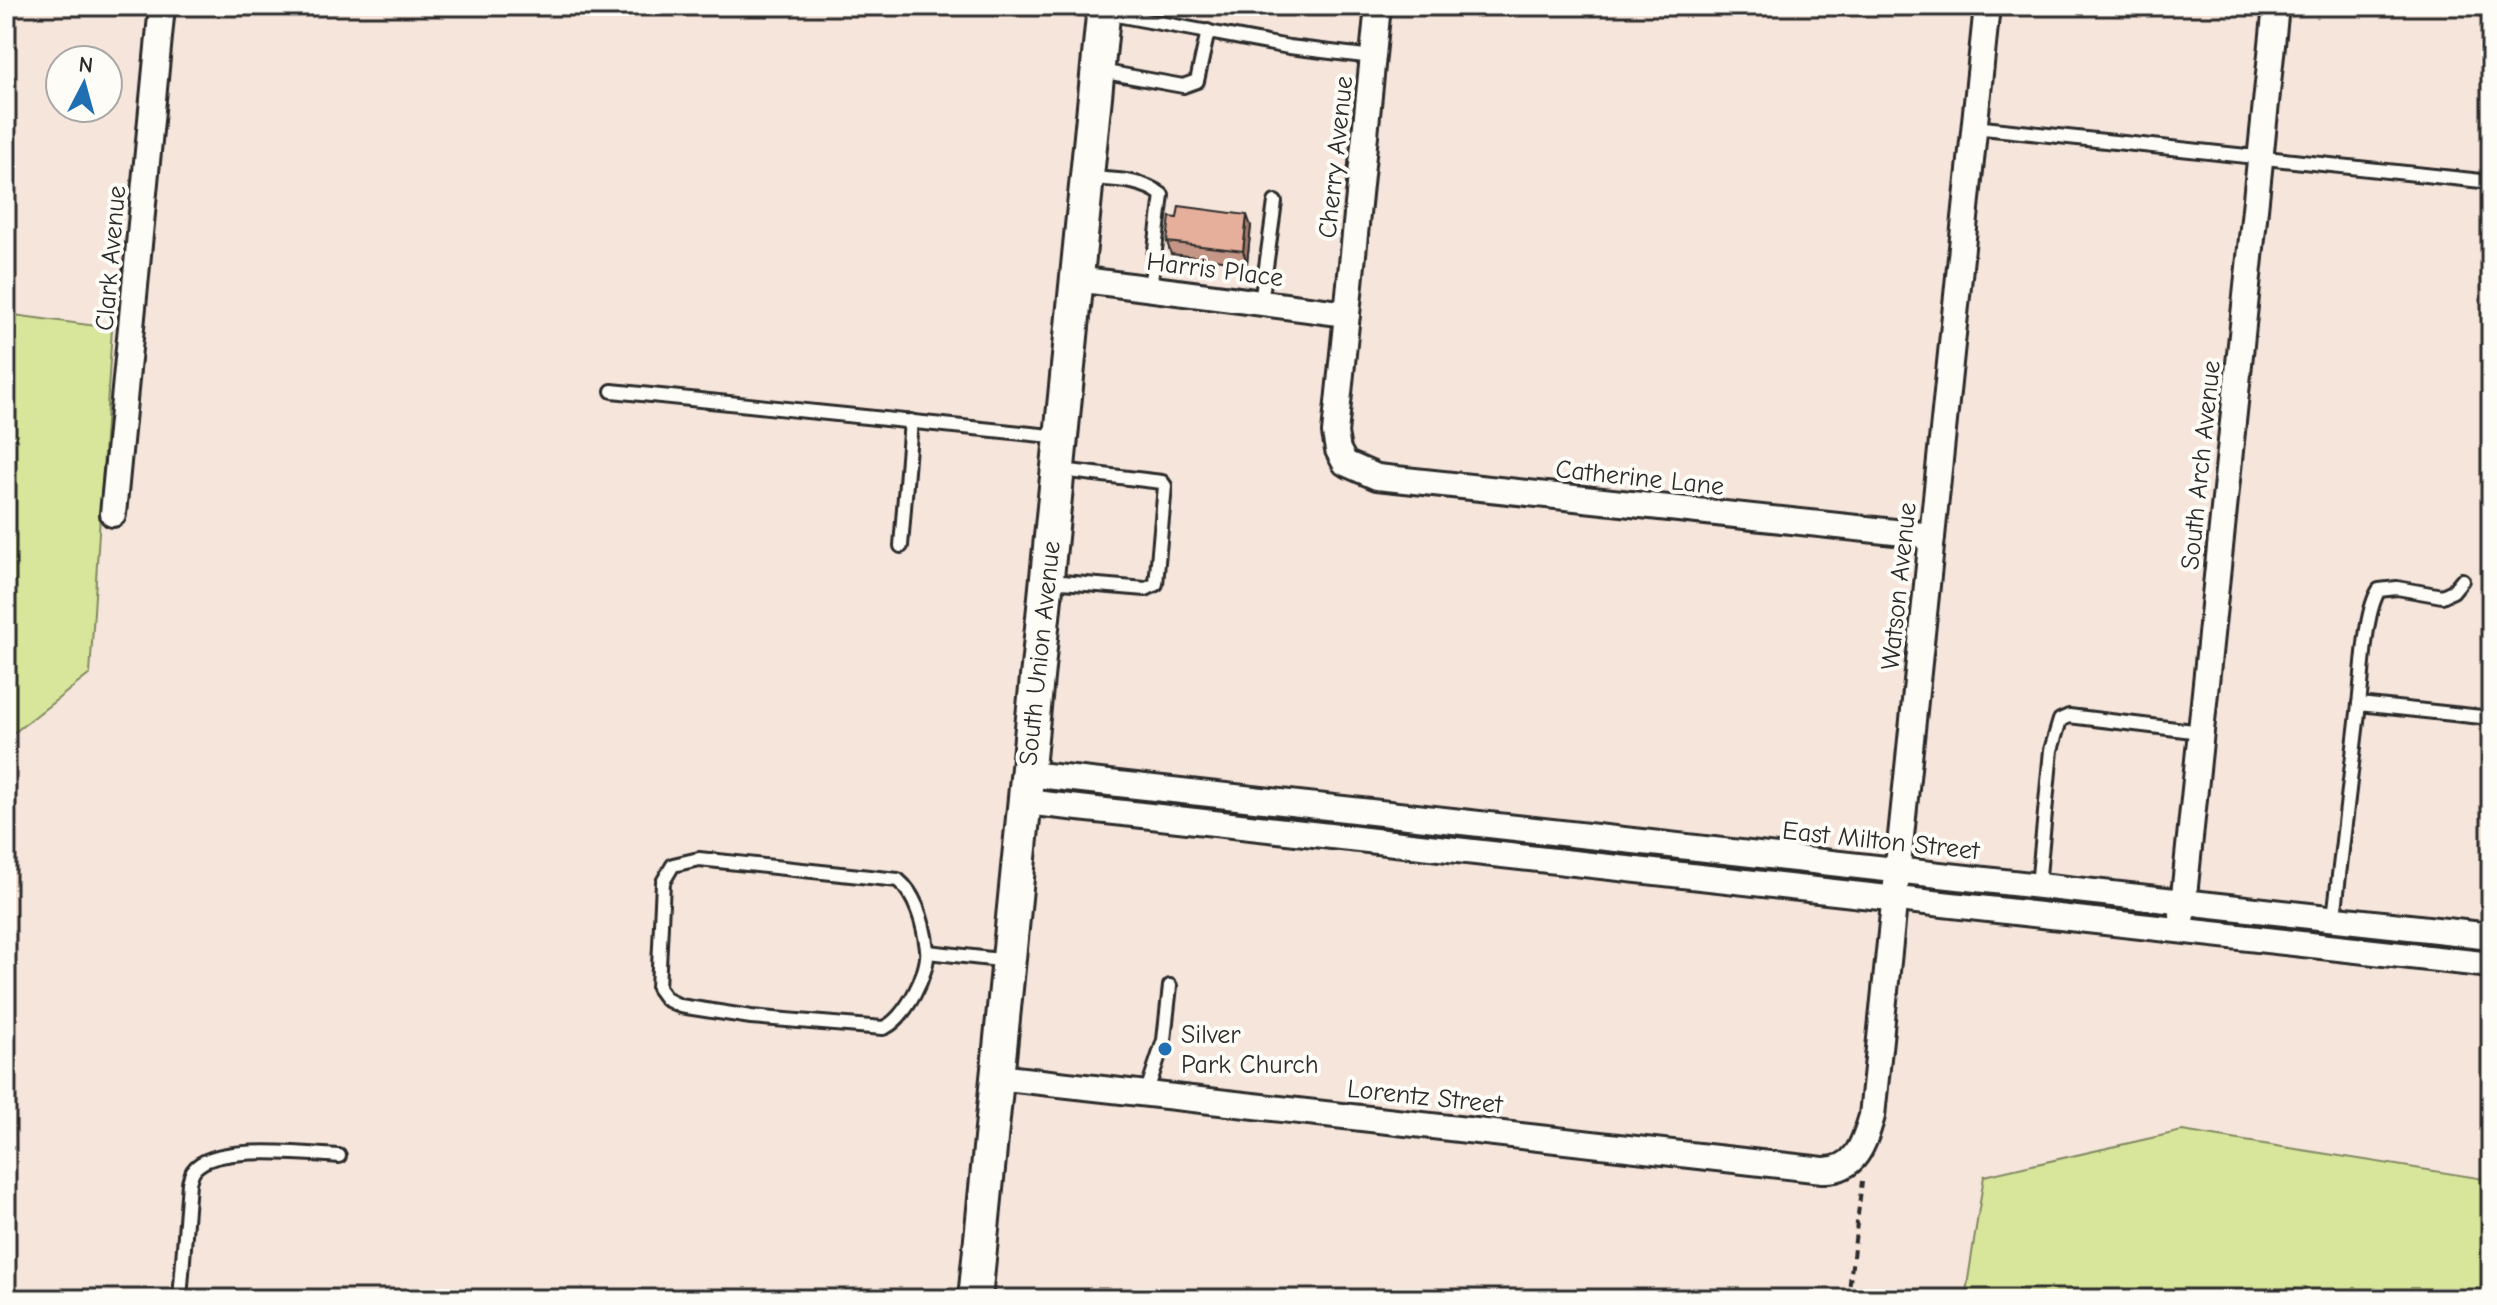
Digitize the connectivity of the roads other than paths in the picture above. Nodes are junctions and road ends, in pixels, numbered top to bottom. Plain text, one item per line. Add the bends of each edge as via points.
1 (162, 6) edge
2 (1378, 6) edge
3 (1987, 6) edge
4 (2276, 6) edge
5 (1103, 9) edge
6 (1208, 31) junction
7 (1373, 57) junction
8 (1097, 71) junction
9 (1974, 127) junction
10 (2261, 156) junction
11 (1086, 177) junction
12 (2491, 182) edge
13 (1275, 202) dead end
14 (1076, 279) junction
15 (1150, 289) junction
16 (1261, 303) junction
17 (1347, 314) junction
18 (612, 391) dead end
19 (911, 421) junction
20 (1061, 437) junction
21 (1345, 463) joint
22 (1057, 470) junction
23 (113, 514) dead end
24 (1932, 536) junction
25 (901, 546) dead end
26 (2462, 580) dead end
27 (1047, 581) junction
28 (2359, 704) junction
29 (2491, 718) edge
30 (2201, 732) junction
31 (1026, 788) junction
32 (1225, 796) junction
33 (1391, 814) junction
34 (1223, 824) junction
35 (1558, 833) junction
36 (1389, 842) junction
37 (1722, 851) junction
38 (1555, 861) junction
39 (1898, 870) junction
40 (1720, 879) junction
41 (2036, 885) junction
42 (1895, 898) junction
43 (2183, 901) junction
44 (2031, 913) junction
45 (2334, 918) junction
46 (2181, 930) junction
47 (2491, 936) edge
48 (2331, 947) junction
49 (928, 952) junction
50 (1009, 961) junction
51 (2491, 965) edge
52 (1170, 986) dead end
53 (997, 1077) junction
54 (1146, 1094) junction
55 (339, 1156) dead end
56 (1854, 1173) joint
57 (180, 1299) edge
58 (975, 1299) edge

1 - 23 street, Clark Avenue
2 - 7 street, Cherry Avenue
3 - 9 street, Watson Avenue
4 - 10 street, South Arch Avenue
5 - 6 lane
5 - 8 main road, South Union Avenue
6 - 7 lane
6 - 8 lane via 1197,81 1183,86
7 - 17 street, Cherry Avenue
8 - 11 main road, South Union Avenue
9 - 10 lane
9 - 24 street, Watson Avenue
10 - 12 lane
10 - 30 street, South Arch Avenue
11 - 14 main road, South Union Avenue
11 - 15 lane via 1133,182 1162,195
13 - 16 lane
14 - 15 street, Harris Place
14 - 20 main road, South Union Avenue
15 - 16 street, Harris Place
16 - 17 street, Harris Place
17 - 21 street, Cherry Avenue via 1335,433
18 - 19 lane
19 - 20 lane
19 - 25 lane
20 - 22 main road, South Union Avenue
21 - 24 street, Catherine Lane via 1377,477
22 - 27 main road, South Union Avenue
22 - 27 lane via 1165,486 1153,587
24 - 39 street, Watson Avenue
26 - 28 lane via 2442,596 2379,590 2369,619
27 - 31 main road, South Union Avenue
28 - 29 lane
28 - 45 lane
30 - 41 lane via 2069,716 2060,720 2051,750
30 - 43 street, South Arch Avenue
31 - 32 street, East Milton Street
31 - 34 street
31 - 50 main road, South Union Avenue
32 - 33 street, East Milton Street
32 - 34 street
33 - 35 street, East Milton Street
33 - 36 street
34 - 36 street
35 - 37 street, East Milton Street
35 - 38 street
36 - 38 street
37 - 39 street, East Milton Street
37 - 40 street
38 - 40 street
39 - 41 street, East Milton Street
39 - 42 street, Watson Avenue
40 - 42 street
41 - 43 street, East Milton Street
41 - 44 street
42 - 44 street
42 - 56 street, Watson Avenue via 1872,1116
43 - 45 street, East Milton Street
43 - 46 street, South Arch Avenue
44 - 46 street
45 - 47 street, East Milton Street
45 - 48 street
46 - 48 street
48 - 51 street
49 - 49 lane via 909,890 898,880 699,859 673,865 663,882 658,988 680,1006 883,1028 903,1014
49 - 50 lane
50 - 53 main road, South Union Avenue
52 - 54 lane via 1164,1040
53 - 54 street, Lorentz Street
53 - 58 main road, South Union Avenue
54 - 56 street, Lorentz Street
55 - 57 lane via 221,1156 193,1170

